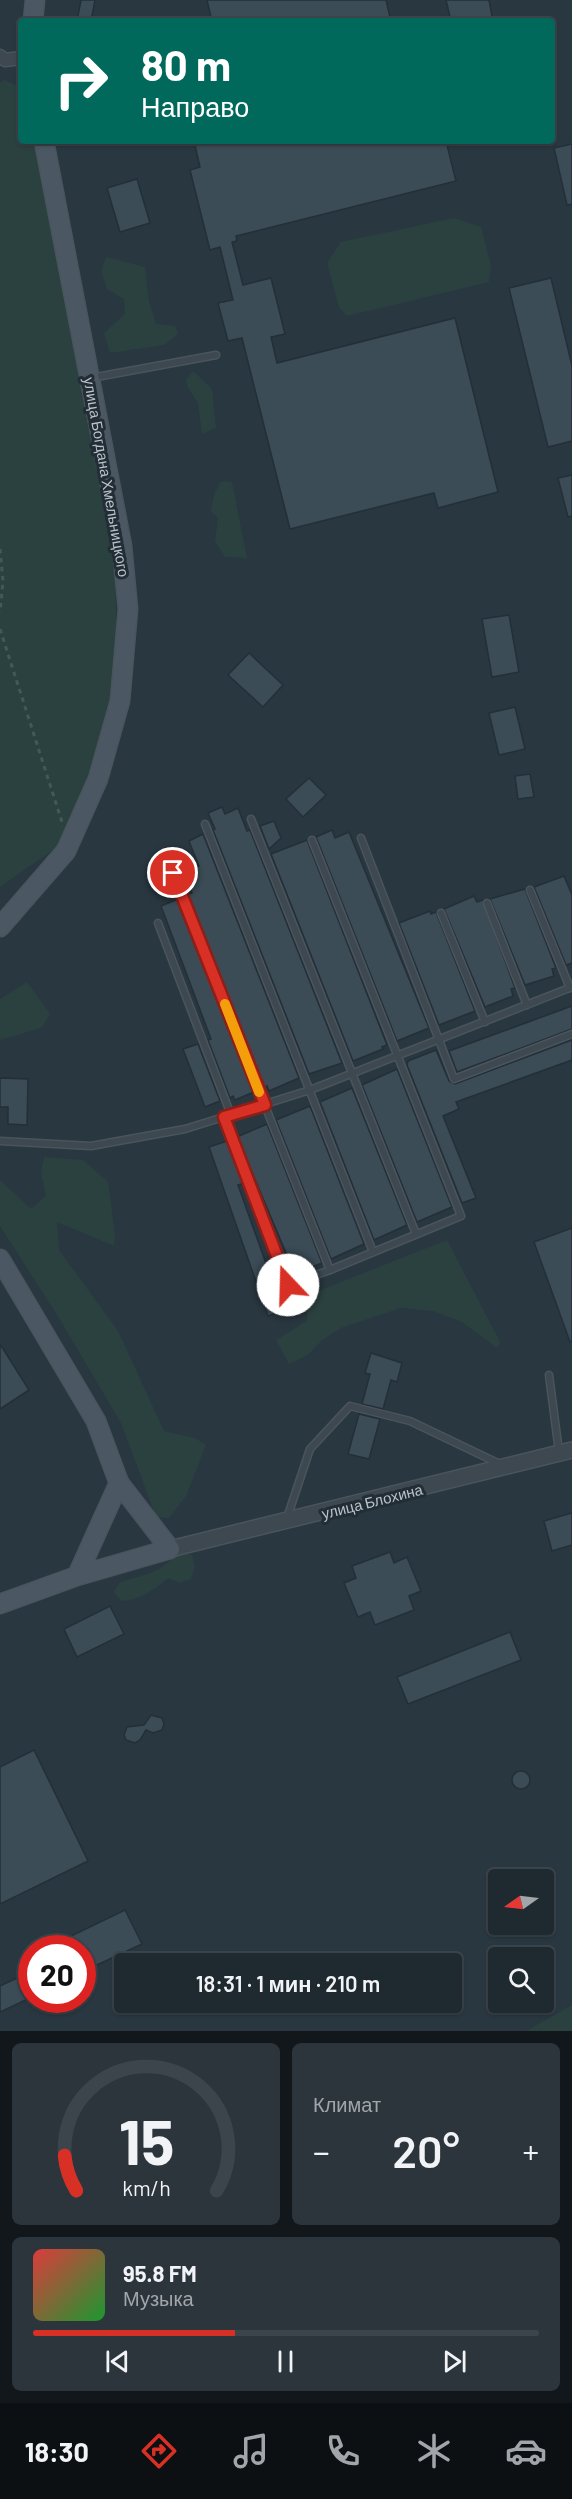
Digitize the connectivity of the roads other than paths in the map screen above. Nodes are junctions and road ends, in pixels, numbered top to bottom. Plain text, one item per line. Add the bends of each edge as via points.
1 (35, 0) edge
2 (33, 18) edge
3 (18, 58) edge
4 (2, 60) edge
5 (45, 144) edge
6 (216, 355) dead end
7 (90, 378) junction
8 (251, 819) dead end
9 (205, 824) dead end
10 (361, 838) dead end
11 (312, 840) dead end
12 (173, 873) dead end
13 (530, 890) dead end
14 (487, 903) dead end
15 (441, 913) dead end
16 (158, 923) dead end
17 (0, 927) edge
18 (571, 988) edge
19 (527, 1005) junction
20 (485, 1022) junction
21 (572, 1034) edge
22 (440, 1039) junction
23 (397, 1056) junction
24 (352, 1074) junction
25 (310, 1090) junction
26 (265, 1105) junction
27 (228, 1116) junction
28 (0, 1141) edge
29 (416, 1234) junction
30 (373, 1252) junction
31 (0, 1259) edge
32 (330, 1270) junction
33 (549, 1375) dead end
34 (566, 1452) edge
35 (508, 1468) junction
36 (118, 1483) junction
37 (285, 1522) junction
38 (170, 1549) junction
39 (77, 1576) junction
40 (0, 1604) edge

1 - 2 main road
3 - 4 street
5 - 7 main road, улица Богдана Хмельницкого
6 - 7 lane
7 - 17 main road, улица Богдана Хмельницкого via 122,546 127,598 120,701 98,778 66,851
8 - 24 lane
9 - 25 lane
10 - 22 lane
11 - 23 lane
12 - 26 lane
13 - 18 lane
14 - 19 lane
15 - 20 lane
16 - 27 lane
18 - 19 lane
19 - 20 lane
20 - 22 lane
21 - 22 lane via 454,1079
22 - 23 lane
23 - 24 lane
23 - 29 lane via 461,1216
24 - 25 lane
24 - 29 lane
25 - 26 lane
25 - 30 lane
26 - 27 lane
26 - 32 lane
27 - 28 lane via 185,1129 91,1146
27 - 32 lane via 288,1285
29 - 30 lane
30 - 32 lane
31 - 36 main road via 96,1421
33 - 34 lane
34 - 35 street, улица Блохина
35 - 37 street, улица Блохина
35 - 37 lane via 410,1421 350,1406 310,1449
36 - 38 main road
36 - 39 main road
37 - 38 street, улица Блохина
38 - 39 main road, улица Блохина
39 - 40 main road, улица Блохина

